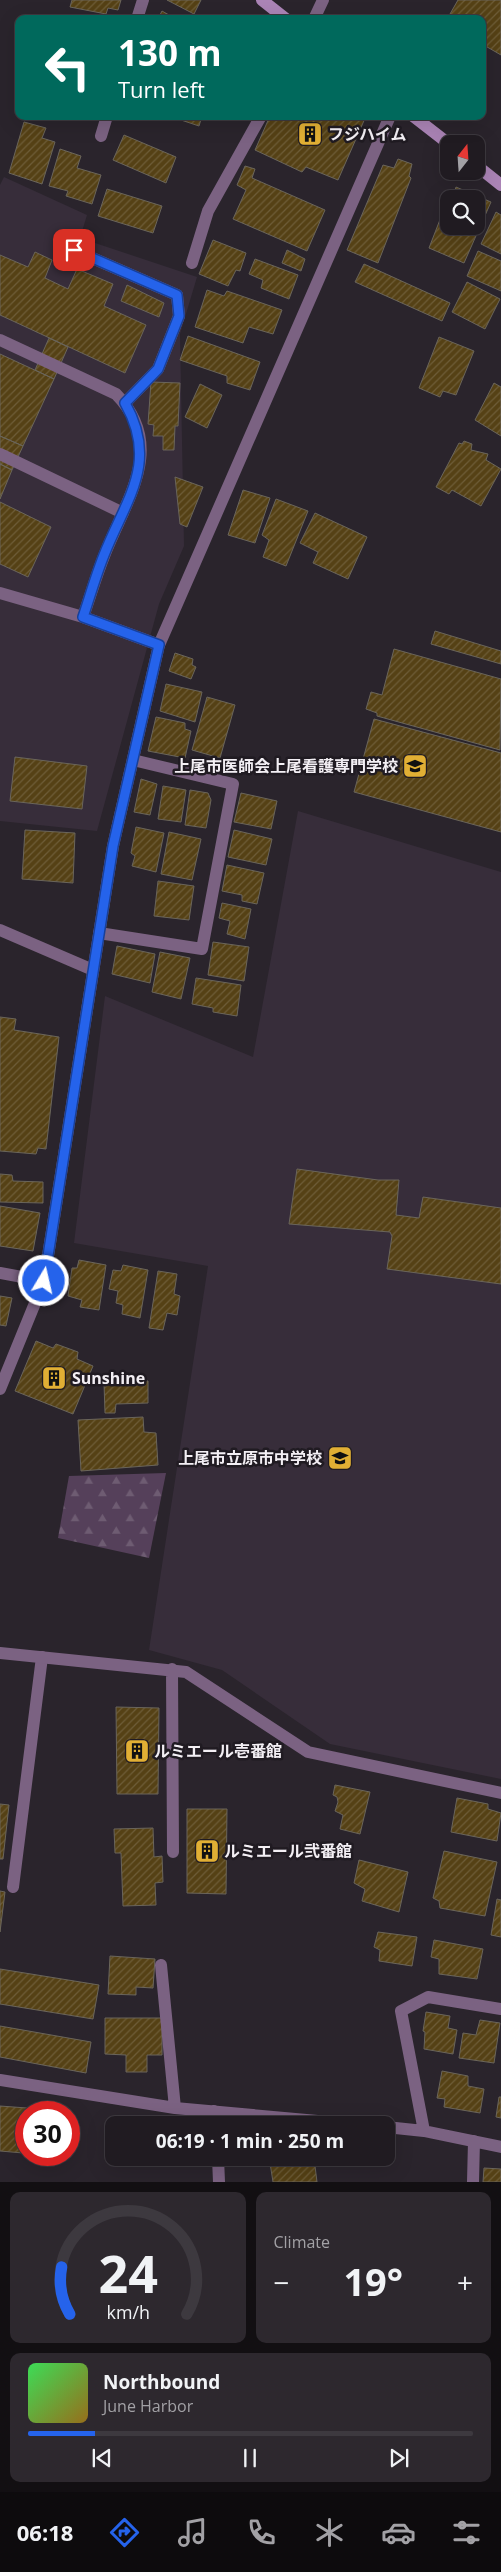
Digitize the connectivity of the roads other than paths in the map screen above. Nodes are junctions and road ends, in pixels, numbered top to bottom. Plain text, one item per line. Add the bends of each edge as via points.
1 (143, 0) edge
2 (262, 0) edge
3 (323, 0) edge
4 (138, 15) edge
5 (281, 15) edge
6 (316, 15) edge
7 (106, 120) edge
8 (259, 120) edge
9 (388, 120) edge
10 (418, 120) edge
11 (102, 136) dead end
12 (440, 137) edge
13 (485, 172) edge
14 (501, 185) edge
15 (74, 250) dead end
16 (192, 263) dead end
17 (0, 340) edge
18 (125, 403) junction
19 (0, 454) edge
20 (123, 513) junction
21 (0, 593) edge
22 (83, 617) junction
23 (159, 645) junction
24 (133, 760) junction
25 (0, 930) edge
26 (99, 933) junction
27 (93, 970) junction
28 (0, 1273) edge
29 (44, 1281) junction
30 (0, 1389) edge
31 (0, 1653) edge
32 (42, 1657) junction
33 (172, 1669) junction
34 (501, 1793) edge
35 (173, 1852) dead end
36 (13, 1887) dead end
37 (161, 1965) dead end
38 (501, 2009) edge
39 (0, 2080) edge
40 (175, 2108) junction
41 (214, 2111) junction
42 (214, 2116) edge
43 (267, 2116) edge
44 (395, 2128) edge
45 (424, 2131) junction
46 (474, 2141) junction
47 (501, 2147) edge
48 (218, 2166) edge
49 (219, 2182) edge
50 (473, 2182) edge

1 - 4 street
2 - 5 street
3 - 6 street
7 - 11 street
8 - 16 street via 208,211
9 - 23 street
10 - 12 street
13 - 14 street
15 - 18 street via 177,295 179,316 158,369
17 - 18 street via 116,394
18 - 20 street via 134,420 141,454 140,472
19 - 20 street
20 - 22 street via 104,555
21 - 22 street
22 - 23 street
23 - 24 street
24 - 26 street via 113,846
24 - 26 street via 233,784 202,949
25 - 27 street
26 - 27 street
27 - 29 street
28 - 29 street
29 - 30 street
31 - 32 street
32 - 33 street
32 - 36 street
33 - 34 street via 186,1672 308,1752
33 - 35 street
37 - 40 street
38 - 45 street via 428,1997 401,2011
39 - 40 street
40 - 41 street
41 - 42 street
41 - 43 street
44 - 45 street
45 - 46 street
46 - 47 street
46 - 50 street
48 - 49 street

